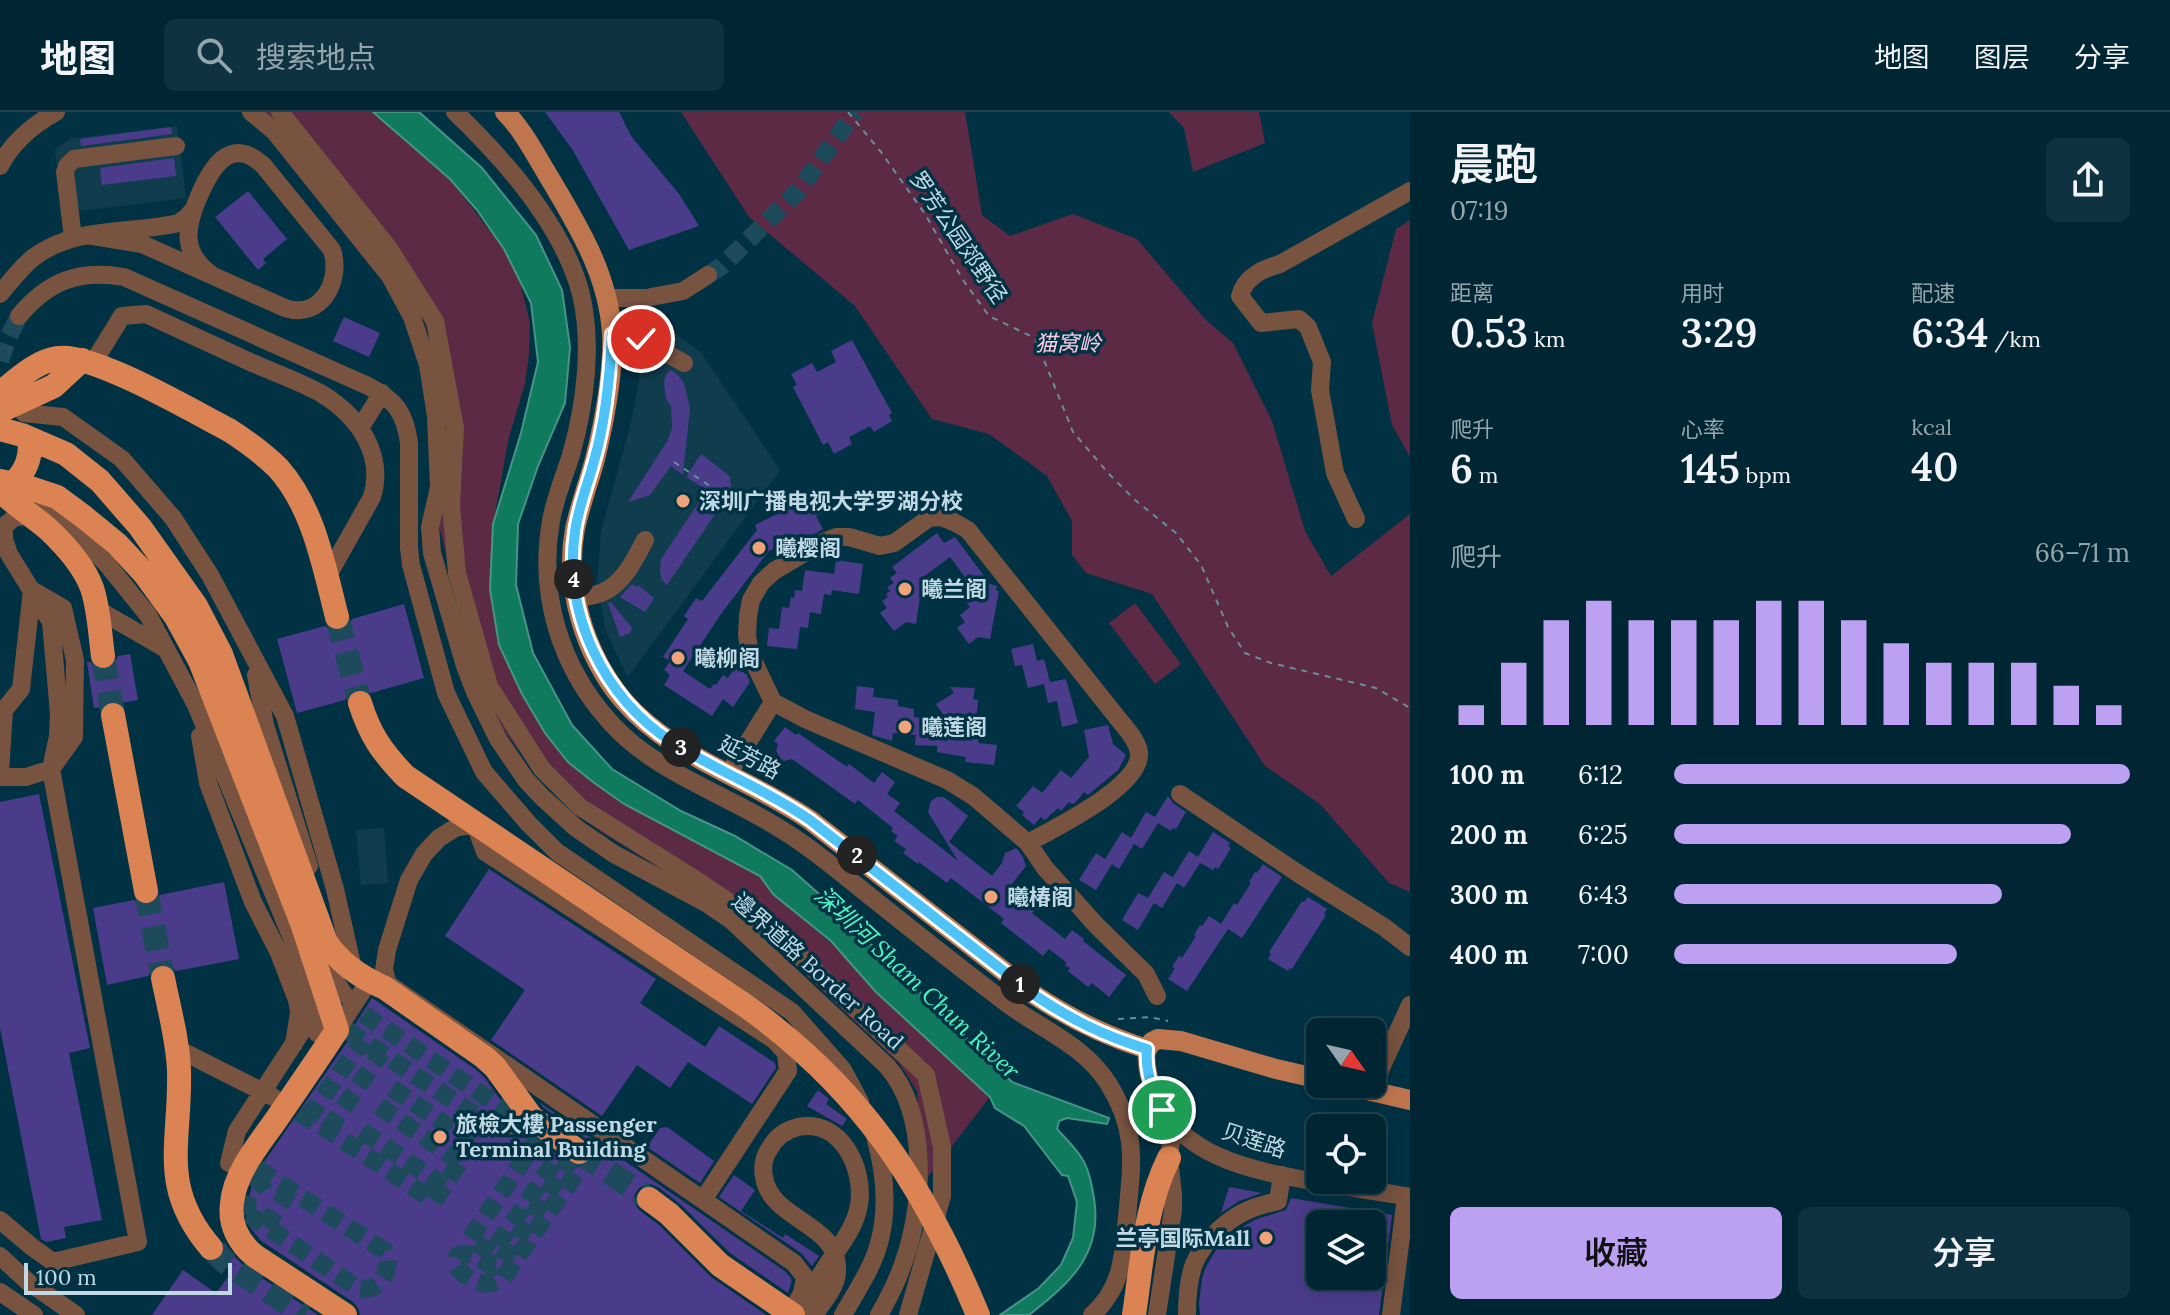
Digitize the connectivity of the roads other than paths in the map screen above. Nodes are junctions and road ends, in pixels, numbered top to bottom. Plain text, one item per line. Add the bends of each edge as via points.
1 (33, 112) edge
2 (56, 112) edge
3 (251, 112) edge
4 (280, 112) edge
5 (455, 112) edge
6 (505, 112) edge
7 (176, 146) dead end
8 (0, 147) edge
9 (0, 166) edge
10 (1410, 191) edge
11 (194, 209) junction
12 (80, 236) junction
13 (212, 275) junction
14 (708, 275) tunnel mouth
15 (0, 294) edge
16 (607, 298) junction
17 (19, 316) tunnel mouth
18 (612, 334) junction
19 (88, 362) junction
20 (684, 363) dead end
21 (382, 393) junction
22 (6, 411) edge
23 (360, 428) junction
24 (29, 439) junction
25 (9, 485) edge
26 (30, 515) junction
27 (1356, 519) dead end
28 (645, 540) dead end
29 (327, 577) junction
30 (32, 590) junction
31 (576, 599) junction
32 (95, 608) junction
33 (186, 612) junction
34 (337, 617) tunnel mouth
35 (166, 649) junction
36 (103, 656) tunnel mouth
37 (254, 656) junction
38 (773, 702) junction
39 (360, 703) tunnel mouth
40 (196, 705) junction
41 (113, 715) tunnel mouth
42 (51, 769) junction
43 (729, 773) junction
44 (0, 775) edge
45 (1180, 794) dead end
46 (475, 824) junction
47 (1028, 843) junction
48 (335, 889) junction
49 (146, 891) tunnel mouth
50 (253, 902) junction
51 (1410, 947) edge
52 (349, 950) junction
53 (279, 953) junction
54 (361, 977) junction
55 (163, 978) tunnel mouth
56 (1157, 996) dead end
57 (1410, 1005) edge
58 (330, 1010) junction
59 (294, 1044) junction
60 (176, 1048) junction
61 (1147, 1049) junction
62 (1386, 1057) edge
63 (1306, 1076) edge
64 (268, 1094) junction
65 (1386, 1095) edge
66 (1410, 1100) edge
67 (499, 1125) dead end
68 (1173, 1125) junction
69 (541, 1126) junction
70 (579, 1152) tunnel mouth
71 (1169, 1158) junction
72 (229, 1163) dead end
73 (1282, 1175) junction
74 (1408, 1197) edge
75 (649, 1199) tunnel mouth
76 (703, 1200) junction
77 (1278, 1201) junction
78 (1266, 1217) dead end
79 (0, 1220) edge
80 (211, 1248) tunnel mouth
81 (0, 1256) edge
82 (0, 1292) edge
83 (34, 1315) edge
84 (76, 1315) edge
85 (345, 1315) edge
86 (793, 1315) edge
87 (814, 1315) edge
88 (843, 1315) edge
89 (879, 1315) edge
90 (908, 1315) edge
91 (978, 1315) edge
92 (1092, 1315) edge
93 (1134, 1315) edge
94 (1157, 1315) edge
95 (1187, 1315) edge
96 (1391, 1315) edge

1 - 8 street
2 - 9 street via 15,144
3 - 89 street, 邊界道路 Border Road via 274,131 390,276 412,317 428,365 436,416 439,487 430,527 434,563 475,692 511,760 542,797 595,842 731,920 887,1066 903,1088 915,1124 917,1198 904,1263
4 - 90 street via 388,247 435,321 455,428 451,506 457,573 489,686 542,769 580,807 774,932 926,1075 942,1147 942,1196
5 - 92 street via 527,191 558,239 580,293 586,325 581,408 551,519 547,562 556,628 576,675 632,744 806,845 1007,1004 1074,1048 1106,1080 1131,1140 1132,1168 1120,1271 1114,1290
6 - 16 main road, 延芳路 via 585,238
7 - 12 street via 69,162 65,172
10 - 27 street via 1262,269 1240,296 1261,323 1299,319 1308,327 1322,362 1320,390 1335,473
11 - 12 street via 179,223
11 - 13 street via 190,245 198,263
11 - 13 street via 216,163 227,156 250,157 263,165 328,243 336,265 322,299 300,312
12 - 13 street via 142,244
12 - 15 street via 35,257
14 - 16 street via 683,291
16 - 18 main road, 延芳路
17 - 21 street via 40,294 66,280 94,274 124,277
18 - 20 street via 641,339
18 - 31 main road, 延芳路 via 600,432 575,531
19 - 22 highway
19 - 23 street via 122,316 146,314 322,395
19 - 29 highway via 229,430 262,453 290,484
21 - 23 street
21 - 88 street via 395,404 408,431 414,581 446,693 484,772 557,852 792,1012 843,1070 859,1099 882,1159 884,1219 871,1264
22 - 24 highway
22 - 37 street via 63,417 122,459 173,518
23 - 29 street via 371,450 376,482
24 - 25 highway via 29,461
24 - 33 highway via 66,454 100,481 140,527
25 - 26 highway via 11,502
25 - 33 highway via 57,497 117,544
25 - 35 street via 106,563 148,615
26 - 30 street via 4,526 4,539
26 - 32 highway via 73,557 92,588
28 - 31 street via 617,582 604,592
29 - 34 highway
30 - 42 street via 51,622 59,714
30 - 44 street via 21,689 4,710
31 - 43 main road, 延芳路 via 602,670 623,699 671,742
32 - 35 street
32 - 36 highway
33 - 54 highway via 221,654 326,942
33 - 58 highway
35 - 40 street
37 - 48 street via 285,716
37 - 58 street via 265,725 326,930
38 - 43 street
38 - 47 street via 947,780
38 - 47 street via 750,654 747,635 751,600 761,583 836,537 880,546 894,543 929,518 954,522 968,530 1120,721 1140,755 1126,782
39 - 46 highway via 378,745 405,776
40 - 50 street via 208,783
40 - 58 street via 305,970 313,1024
41 - 49 highway
42 - 44 street via 26,777
42 - 79 street via 138,1242 53,1262
43 - 61 main road, 延芳路 via 810,820 1066,1016
45 - 51 street
46 - 76 street via 485,852 774,1040 786,1053 788,1071
46 - 76 street via 439,838 409,880 387,950 388,984
46 - 91 highway via 777,1028 832,1077 903,1167 955,1259
47 - 56 street via 1096,925 1146,974
48 - 50 street via 327,926 298,940
48 - 52 street
50 - 53 street
52 - 54 street
52 - 58 street
53 - 58 street via 305,976
53 - 59 street via 297,1000
54 - 58 street
54 - 69 highway via 484,1057
55 - 60 highway
57 - 62 street
58 - 59 street
58 - 85 highway via 246,1165 233,1193 232,1213 249,1251
59 - 64 street
60 - 64 street
60 - 80 highway via 176,1179 195,1227
61 - 63 main road via 1158,1039 1181,1041
61 - 68 street, 贝莲路 via 1148,1076
64 - 72 street via 238,1138
65 - 66 main road
67 - 69 street
68 - 71 street
68 - 73 street, 贝莲路 via 1210,1153
69 - 70 highway
71 - 93 highway via 1149,1215
71 - 94 street via 1173,1210
73 - 74 street, 贝莲路
73 - 77 street
74 - 96 street
75 - 86 highway via 720,1265
76 - 86 street via 794,1263 805,1277
77 - 78 street
77 - 95 street via 1252,1208 1208,1242 1194,1264
81 - 84 street
82 - 83 street
86 - 87 street via 825,1268 855,1221 860,1192 844,1144 832,1133 802,1126 775,1140 764,1162 764,1179 770,1194 826,1239 836,1258 833,1286

